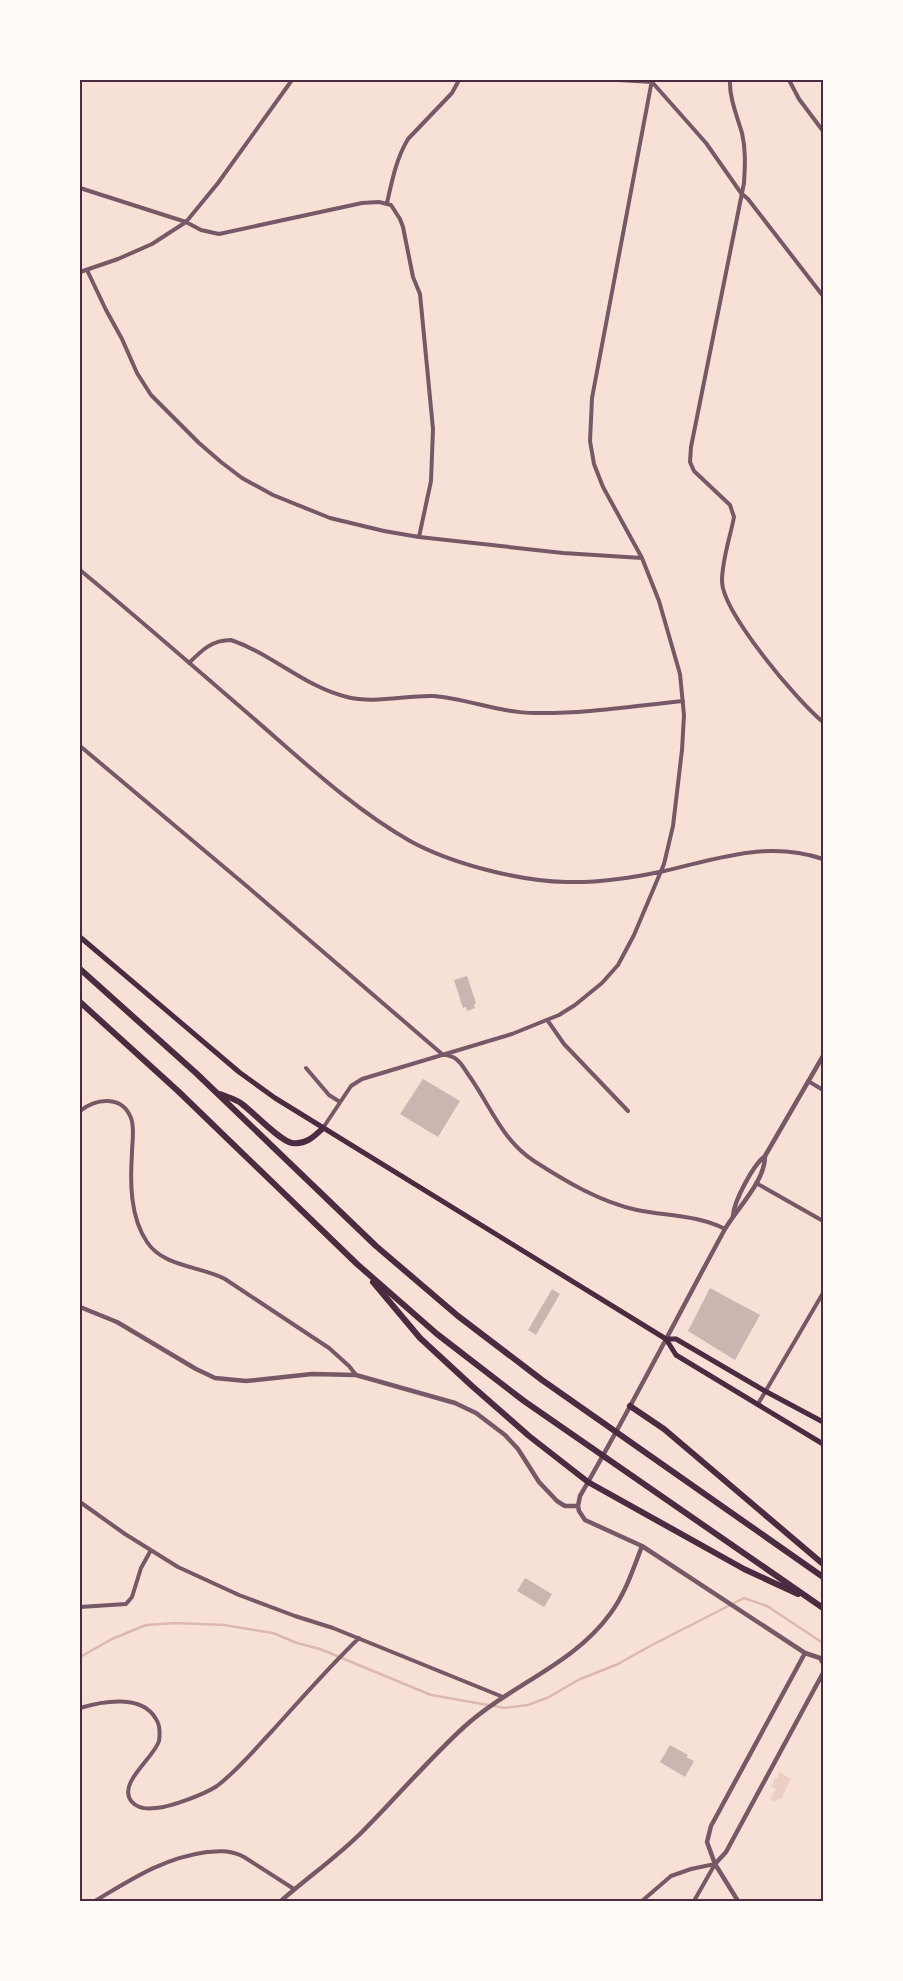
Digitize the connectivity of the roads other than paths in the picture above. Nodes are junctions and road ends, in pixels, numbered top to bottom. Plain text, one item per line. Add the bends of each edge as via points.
1 (292, 80) edge
2 (459, 80) edge
3 (618, 80) edge
4 (730, 80) edge
5 (789, 80) edge
6 (652, 81) edge
7 (823, 131) edge
8 (80, 188) edge
9 (741, 193) junction
10 (387, 204) junction
11 (186, 222) junction
12 (87, 270) junction
13 (80, 272) edge
14 (823, 296) edge
15 (419, 537) junction
16 (642, 558) junction
17 (80, 570) edge
18 (189, 663) junction
19 (683, 701) junction
20 (823, 722) edge
21 (80, 746) edge
22 (823, 859) edge
23 (661, 872) junction
24 (80, 937) edge
25 (80, 969) edge
26 (80, 1002) edge
27 (548, 1021) junction
28 (442, 1054) junction
29 (823, 1056) edge
30 (306, 1068) dead end
31 (808, 1081) junction
32 (823, 1090) edge
33 (215, 1091) junction
34 (340, 1102) junction
35 (80, 1111) edge
36 (628, 1111) dead end
37 (323, 1128) junction
38 (765, 1156) junction
39 (756, 1183) junction
40 (733, 1216) junction
41 (823, 1221) edge
42 (725, 1229) junction
43 (357, 1264) junction
44 (823, 1293) edge
45 (80, 1307) edge
46 (666, 1339) junction
47 (356, 1375) junction
48 (765, 1391) junction
49 (758, 1404) junction
50 (630, 1406) junction
51 (823, 1422) edge
52 (823, 1444) edge
53 (588, 1482) junction
54 (80, 1502) edge
55 (578, 1506) junction
56 (642, 1546) junction
57 (151, 1550) junction
58 (823, 1564) edge
59 (823, 1577) edge
60 (814, 1602) junction
61 (80, 1607) edge
62 (823, 1608) edge
63 (359, 1638) junction
64 (805, 1653) junction
65 (823, 1663) edge
66 (823, 1673) edge
67 (503, 1697) junction
68 (80, 1708) edge
69 (716, 1864) junction
70 (294, 1889) junction
71 (95, 1901) edge
72 (281, 1901) edge
73 (642, 1901) edge
74 (694, 1901) edge
75 (738, 1901) edge

1 - 11 street
2 - 10 street via 452,93 408,139 398,161
3 - 6 street
4 - 9 street via 745,152
5 - 7 street
6 - 9 street via 706,143
6 - 16 street via 592,398 590,441 599,478
8 - 11 street
9 - 14 street
9 - 20 street via 690,462 694,471 730,505 733,512 722,582 728,604 755,645
10 - 11 street via 362,203 219,234 200,230
10 - 15 street via 400,219 409,249 413,277 420,294 428,367 433,429 431,481
11 - 12 street via 152,244
12 - 13 street
12 - 15 street via 136,373 151,395 221,462 242,478 300,507 330,518
15 - 16 street
16 - 19 street via 670,637
17 - 18 street
18 - 19 street via 212,644 231,640 322,688 360,699 442,697 534,713 587,712
18 - 23 street via 338,792 412,842 500,873 564,882 597,882
19 - 23 street via 678,788 673,826
21 - 28 street
22 - 23 street via 795,852 754,851
23 - 27 street via 618,964 585,998
24 - 37 main road via 239,1072
25 - 33 highway
26 - 43 highway via 178,1091
27 - 28 street
27 - 36 street via 564,1044
28 - 34 street via 362,1079 351,1086
28 - 42 street via 456,1058 504,1132 533,1160 620,1206 709,1221
29 - 31 street
30 - 34 street via 329,1095
31 - 32 street
31 - 38 street
33 - 37 highway via 240,1102 287,1142 305,1142
33 - 59 highway via 416,1282 502,1352
34 - 37 street
35 - 47 street via 96,1101 110,1101 123,1107 132,1120 134,1202 144,1237 153,1250 166,1259 225,1279 329,1348
37 - 46 main road
38 - 39 street
38 - 40 street via 747,1182
39 - 40 street
39 - 41 street
40 - 42 street
42 - 46 street
43 - 53 highway via 426,1343 507,1417
43 - 60 highway via 481,1368
44 - 48 street
45 - 47 street via 118,1322 215,1378 246,1381 312,1374
46 - 48 main road via 676,1340
46 - 49 main road via 676,1355
46 - 50 street
47 - 55 street via 444,1399 476,1413 518,1449 539,1482 557,1501 565,1506
48 - 49 street
48 - 51 main road
49 - 52 main road
50 - 53 street
50 - 58 highway via 664,1429
53 - 55 street
53 - 60 highway via 744,1569
54 - 57 street
55 - 56 street via 585,1520
56 - 64 street
56 - 67 street via 625,1589 602,1626 567,1657
57 - 61 street via 140,1568 132,1597 126,1604
57 - 63 street via 178,1567 238,1595
60 - 62 highway
63 - 67 street
63 - 68 street via 239,1767 209,1791 157,1808 134,1805 127,1791 158,1743 160,1735 154,1714 139,1703 118,1702
64 - 65 street via 820,1658
64 - 69 street via 711,1826 707,1842
66 - 69 street via 726,1852
67 - 70 street via 464,1727 362,1833
69 - 73 street via 671,1876
69 - 74 street
69 - 75 street
70 - 71 street via 244,1857 220,1851 190,1854 167,1861
70 - 72 street

